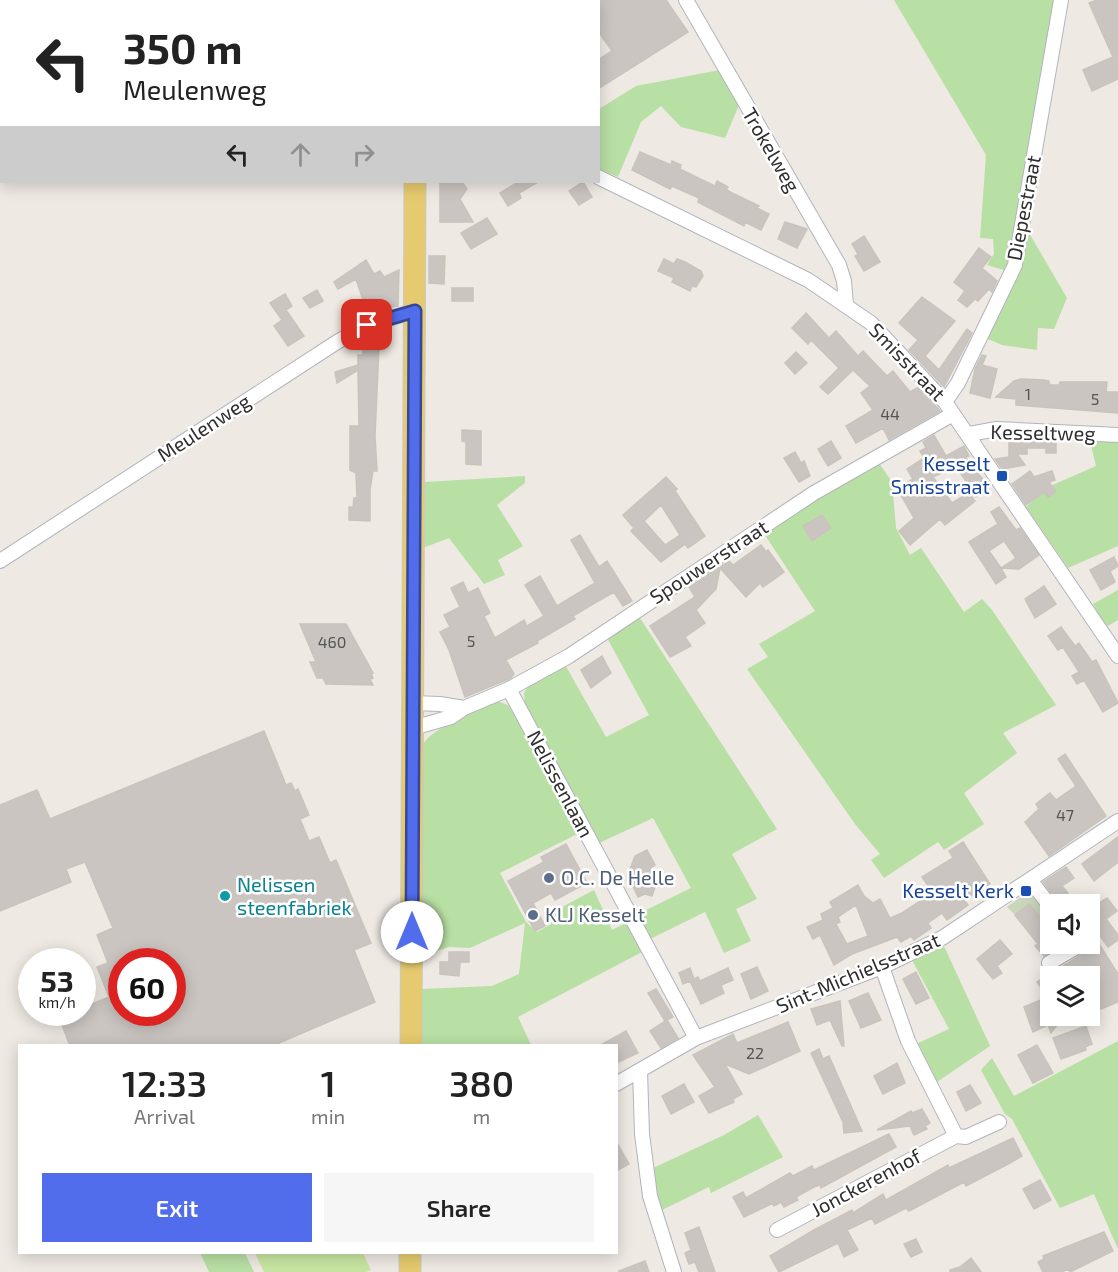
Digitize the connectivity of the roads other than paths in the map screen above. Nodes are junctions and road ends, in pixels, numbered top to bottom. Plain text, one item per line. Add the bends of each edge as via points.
1 (686, 0) edge
2 (1061, 0) edge
3 (600, 178) edge
4 (415, 183) edge
5 (846, 304) junction
6 (415, 311) junction
7 (949, 408) junction
8 (969, 434) junction
9 (1118, 435) edge
10 (0, 561) edge
11 (1118, 656) edge
12 (509, 689) junction
13 (413, 703) junction
14 (464, 708) junction
15 (413, 728) junction
16 (1118, 821) edge
17 (1031, 881) junction
18 (1041, 894) edge
19 (1064, 954) edge
20 (1049, 963) dead end
21 (882, 967) junction
22 (696, 1038) junction
23 (411, 1044) edge
24 (640, 1071) junction
25 (618, 1083) edge
26 (999, 1122) dead end
27 (956, 1136) junction
28 (777, 1230) dead end
29 (410, 1254) edge
30 (410, 1272) edge
31 (674, 1272) edge

1 - 5 street, Trokelweg via 839,265
2 - 7 street, Diepestraat via 1015,265
3 - 5 street, Smisstraat via 808,280
4 - 6 main road
5 - 7 street, Smisstraat via 898,350
6 - 10 street, Meulenweg via 367,325 337,342
6 - 13 main road
7 - 8 street, Smisstraat
7 - 12 street, Spouwerstraat via 814,492 569,656
8 - 9 street, Kesseltweg via 997,429
8 - 11 street, Smisstraat
12 - 14 street, Spouwerstraat
12 - 22 street, Nelissenlaan
13 - 14 street
13 - 15 main road
14 - 15 street, Spouwerstraat via 451,717
15 - 23 main road
16 - 17 street, Sint-Michielsstraat
17 - 18 street
17 - 21 street, Sint-Michielsstraat via 942,938
19 - 20 street
21 - 22 street, Sint-Michielsstraat
21 - 27 street via 908,1041
22 - 24 street, Sint-Michielsstraat
24 - 25 street, Sint-Michielsstraat
24 - 31 street via 642,1134 650,1196
26 - 27 street, Jonckerenhof via 966,1137
27 - 28 street, Jonckerenhof
29 - 30 main road

